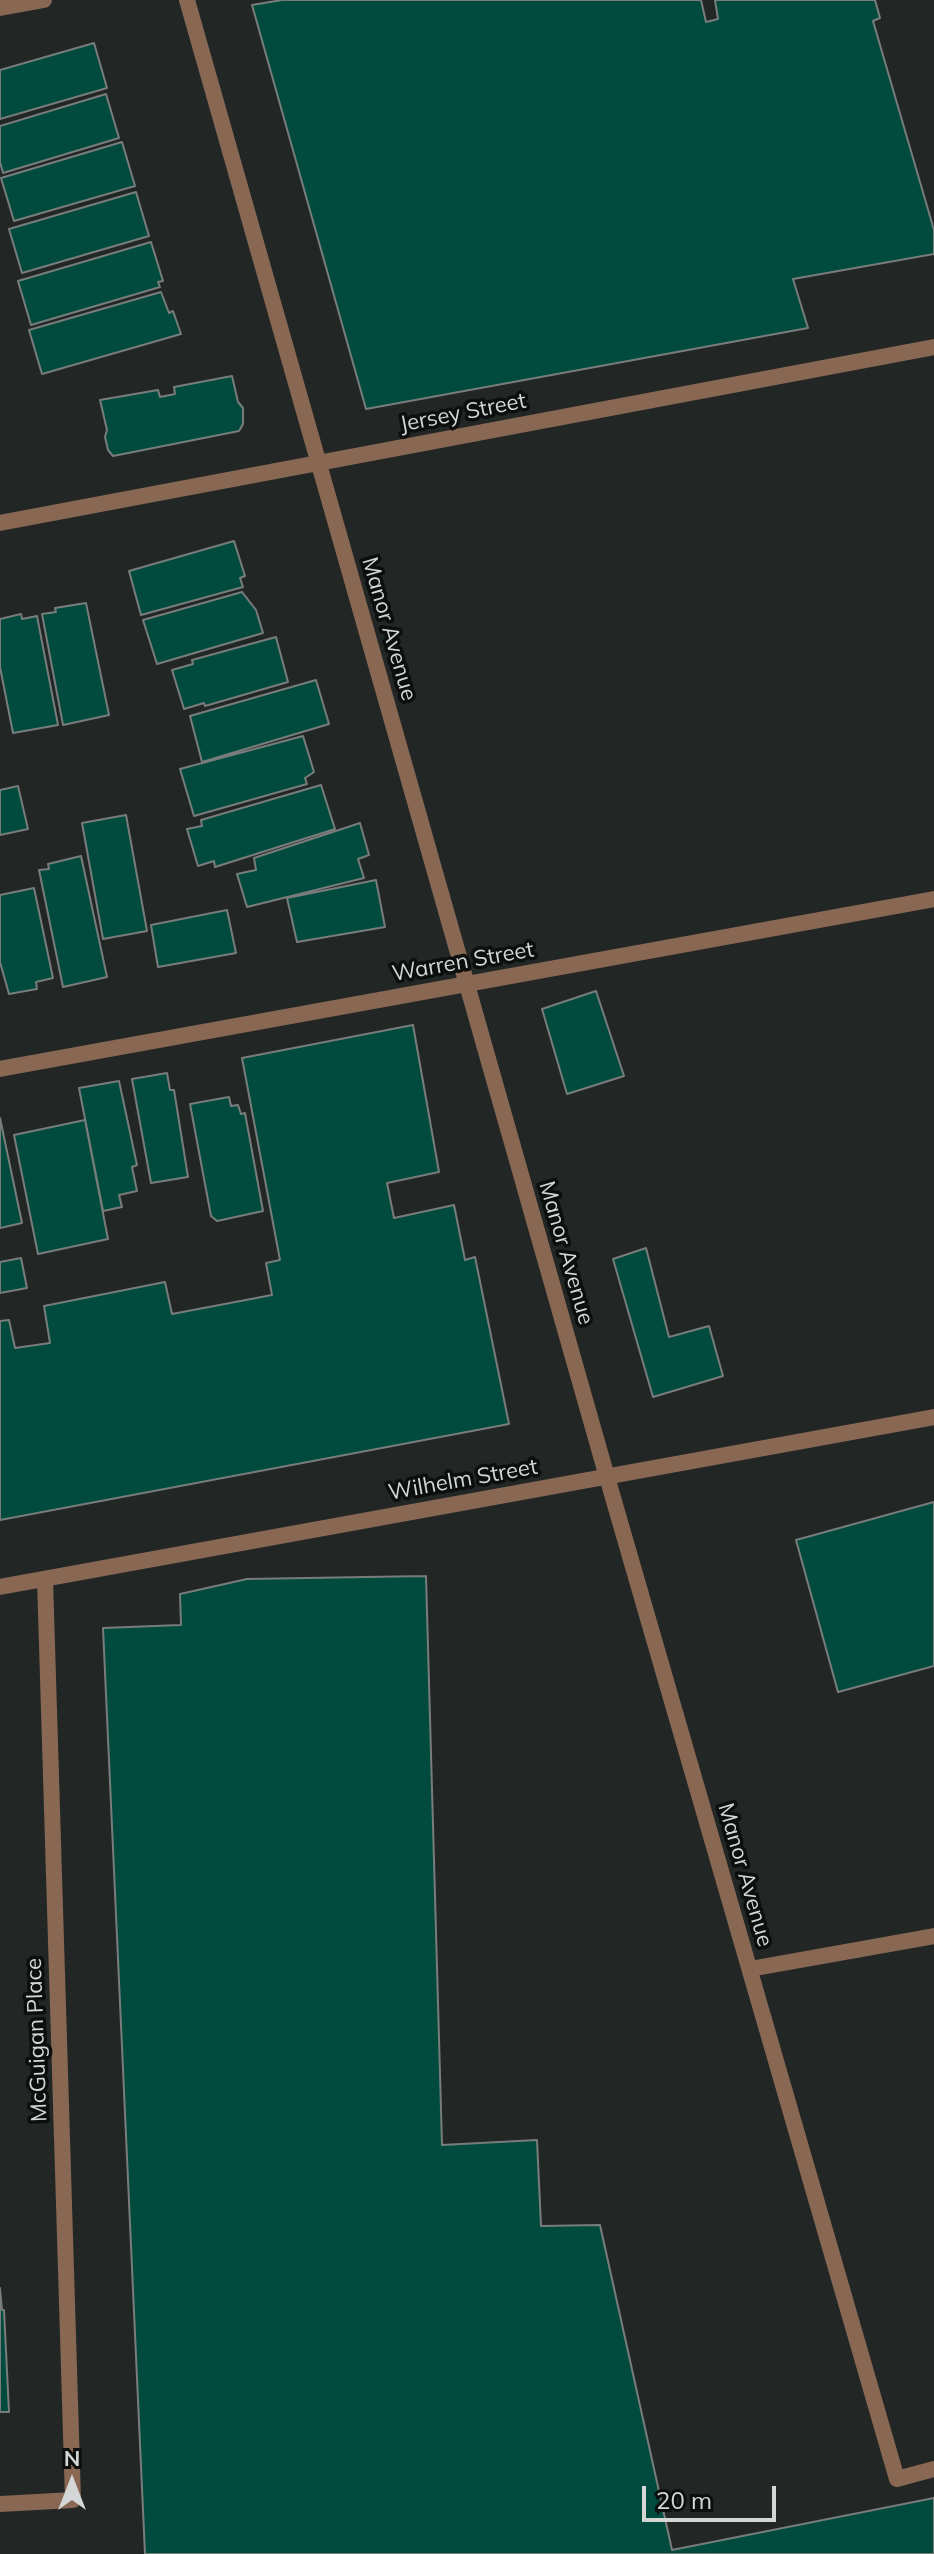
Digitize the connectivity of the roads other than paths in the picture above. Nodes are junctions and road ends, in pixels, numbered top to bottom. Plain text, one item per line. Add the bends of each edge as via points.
1 (44, 0) edge
2 (187, 0) edge
3 (0, 8) edge
4 (934, 347) edge
5 (320, 462) junction
6 (0, 523) edge
7 (934, 899) edge
8 (466, 984) junction
9 (0, 1069) edge
10 (934, 1417) edge
11 (607, 1477) junction
12 (45, 1579) junction
13 (0, 1587) edge
14 (934, 1936) edge
15 (750, 1969) junction
16 (934, 2469) edge
17 (0, 2504) edge

1 - 3 street
2 - 5 street, Manor Avenue
4 - 5 street, Jersey Street
5 - 6 street, Jersey Street
5 - 8 street, Manor Avenue
7 - 8 street, Warren Street
8 - 9 street, Warren Street
8 - 11 street, Manor Avenue
10 - 11 street, Wilhelm Street
11 - 12 street, Wilhelm Street
11 - 15 street, Manor Avenue
12 - 13 street, Wilhelm Street
12 - 17 street, McGuigan Place via 73,2500
14 - 15 street
15 - 16 street, Manor Avenue via 897,2479

